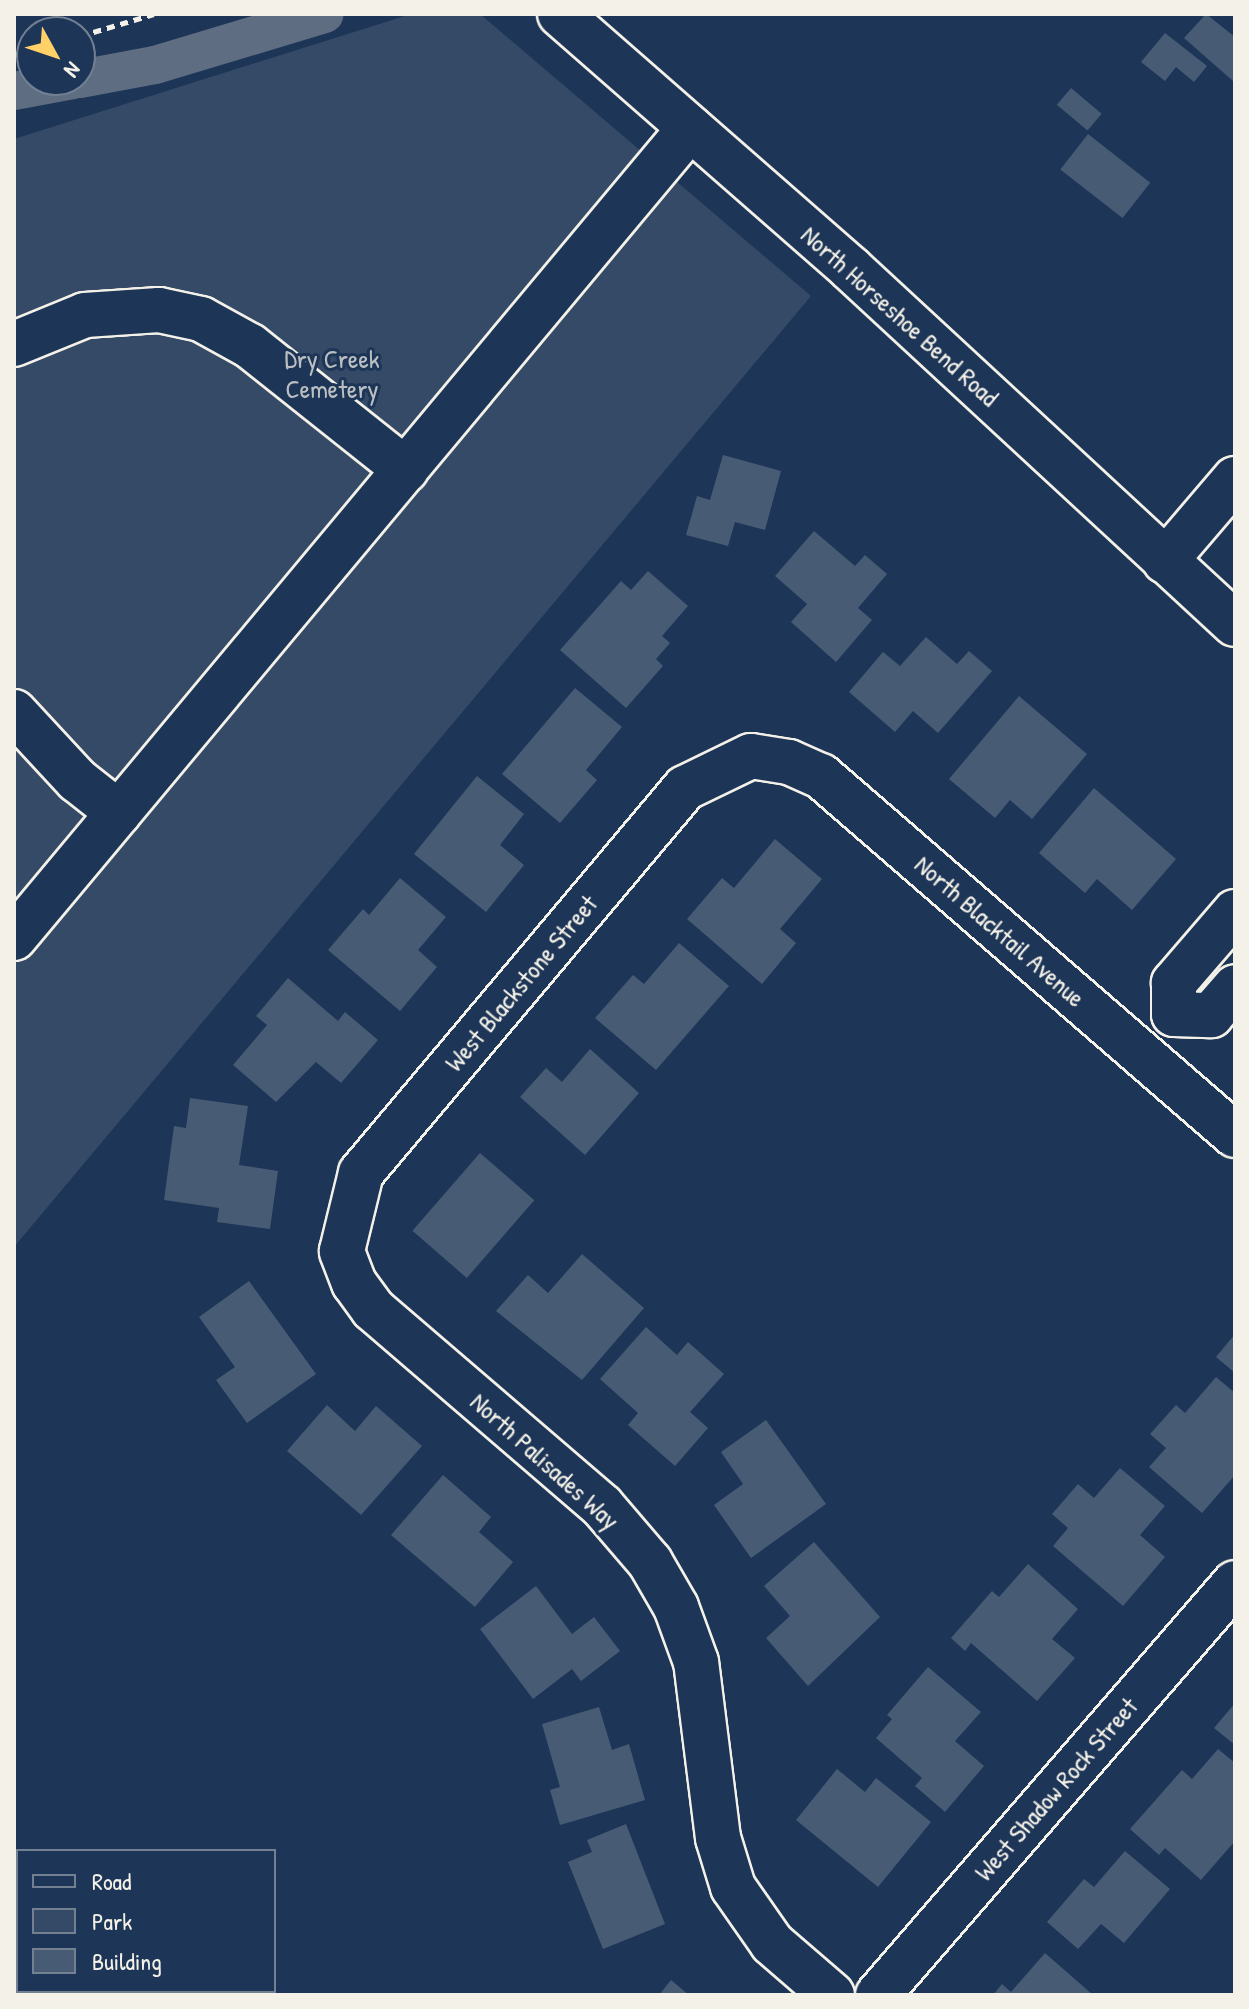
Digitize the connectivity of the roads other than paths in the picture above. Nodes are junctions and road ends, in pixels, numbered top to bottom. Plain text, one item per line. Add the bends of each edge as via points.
1 (560, 14) edge
2 (690, 128) junction
3 (14, 344) edge
4 (406, 470) junction
5 (1235, 479) edge
6 (1165, 561) junction
7 (1235, 624) edge
8 (14, 712) edge
9 (751, 756) joint
10 (119, 813) junction
11 (1235, 912) edge
12 (14, 938) edge
13 (1235, 987) edge
14 (1174, 1014) junction
15 (1140, 1052) junction
16 (1235, 1135) edge
17 (342, 1251) joint
18 (1235, 1583) edge
19 (832, 1995) edge
20 (878, 1995) edge

1 - 2 street, North Horseshoe Bend Road
2 - 4 street
2 - 6 street, North Horseshoe Bend Road via 850,268
3 - 4 street via 85,315 159,310 201,319 250,346
4 - 10 street
5 - 6 street
6 - 7 street, North Horseshoe Bend Road
8 - 10 street via 77,780
9 - 15 street, North Blacktail Avenue via 789,762 821,776
9 - 17 street, West Blackstone Street via 685,788 361,1173
10 - 12 street
11 - 14 street via 1174,983
13 - 14 street via 1211,1015
14 - 15 street
15 - 16 street, North Blacktail Avenue
17 - 19 street, North Palisades Way via 354,1283 373,1309 602,1506 650,1562 676,1607 696,1662 718,1838 733,1887 772,1943
18 - 20 street, West Shadow Rock Street

